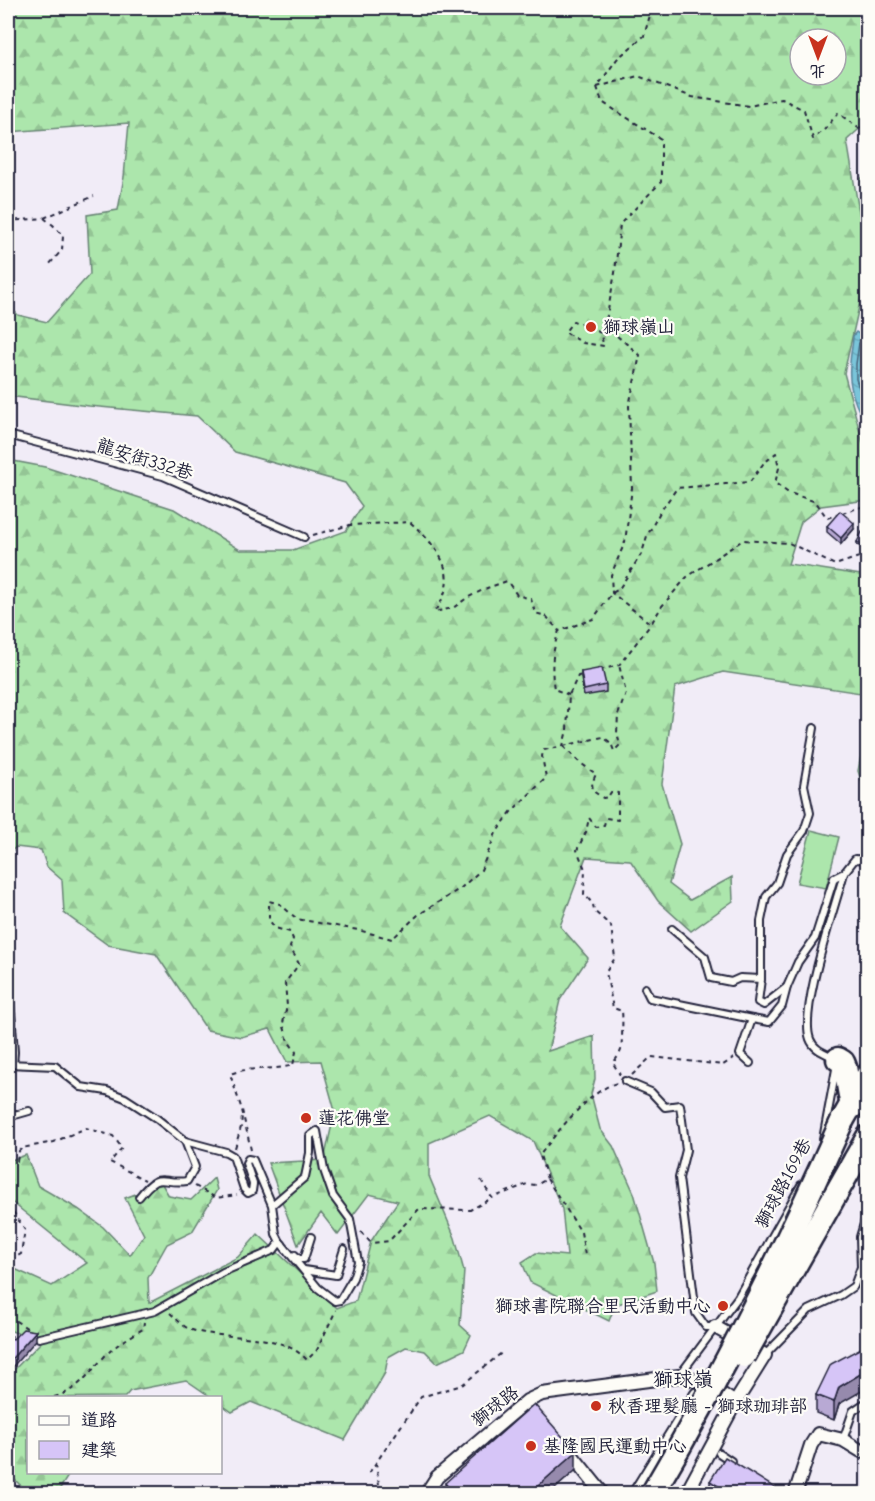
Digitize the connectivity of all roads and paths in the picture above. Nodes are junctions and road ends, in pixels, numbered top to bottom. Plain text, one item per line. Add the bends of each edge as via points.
1 (652, 8) edge
2 (597, 87) junction
3 (867, 135) edge
4 (94, 196) dead end
5 (44, 218) junction
6 (8, 221) edge
7 (48, 266) dead end
8 (605, 326) junction
9 (600, 333) junction
10 (8, 435) edge
11 (867, 505) edge
12 (304, 537) joint
13 (867, 554) edge
14 (612, 593) junction
15 (651, 624) junction
16 (559, 631) junction
17 (619, 665) junction
18 (598, 670) edge
19 (588, 673) edge
20 (569, 695) junction
21 (814, 728) dead end
22 (563, 746) junction
23 (867, 860) edge
24 (844, 873) junction
25 (672, 929) dead end
26 (8, 971) edge
27 (761, 979) junction
28 (787, 987) junction
29 (645, 988) dead end
30 (752, 1019) junction
31 (740, 1054) junction
32 (838, 1059) junction
33 (750, 1063) dead end
34 (10, 1064) edge
35 (626, 1081) junction
36 (858, 1098) edge
37 (242, 1110) junction
38 (29, 1112) dead end
39 (8, 1116) edge
40 (867, 1137) edge
41 (185, 1141) junction
42 (233, 1156) junction
43 (816, 1159) dead end
44 (253, 1160) junction
45 (8, 1163) edge
46 (806, 1177) dead end
47 (547, 1179) junction
48 (481, 1180) dead end
49 (187, 1181) junction
50 (150, 1183) junction
51 (248, 1193) junction
52 (139, 1197) dead end
53 (492, 1198) junction
54 (8, 1204) edge
55 (272, 1205) junction
56 (867, 1210) edge
57 (350, 1219) junction
58 (311, 1237) dead end
59 (280, 1242) junction
60 (344, 1249) dead end
61 (585, 1255) dead end
62 (8, 1262) edge
63 (304, 1270) junction
64 (340, 1300) junction
65 (163, 1308) junction
66 (146, 1313) junction
67 (8, 1316) edge
68 (714, 1327) junction
69 (8, 1336) edge
70 (734, 1337) junction
71 (39, 1338) junction
72 (504, 1351) dead end
73 (765, 1355) junction
74 (679, 1376) junction
75 (704, 1382) junction
76 (58, 1396) edge
77 (867, 1401) edge
78 (735, 1404) junction
79 (555, 1434) edge
80 (843, 1440) junction
81 (719, 1453) dead end
82 (864, 1453) edge
83 (376, 1462) junction
84 (736, 1465) edge
85 (369, 1473) dead end
86 (387, 1494) edge
87 (426, 1494) edge
88 (603, 1494) edge
89 (635, 1494) edge
90 (652, 1494) edge
91 (668, 1494) edge
92 (686, 1494) edge
93 (795, 1494) edge

1 - 2 path via 644,36 617,59
2 - 3 path via 638,76 692,97 749,106 782,99 804,110 813,139 838,113
2 - 8 path via 602,102 661,139 661,182 620,224
4 - 5 path
5 - 6 path
5 - 7 path via 63,236 62,250
8 - 9 path
8 - 14 path via 640,355 629,406 632,488 625,542 611,574
9 - 9 path via 604,346 583,343 565,332 573,321
10 - 12 lane, 龍安街332巷 via 163,476
11 - 14 path via 827,518 816,502 787,492 775,483 776,453 750,482 677,488 660,512 632,570
12 - 16 path via 350,525 410,522 440,554 448,578 441,603 434,612 453,608 507,581 517,595 531,599 535,613 546,616
13 - 15 path via 835,566 789,543 743,540 687,577
14 - 15 path
14 - 16 path via 593,619
15 - 17 path
16 - 20 path via 551,669 554,689
17 - 18 path
17 - 22 path via 626,693 618,715 620,745 614,751 603,737
19 - 20 path via 578,676
20 - 22 path
21 - 27 lane via 804,785 810,813 804,831 787,854 777,883 766,897 761,921
22 - 35 path via 596,774 593,791 603,798 611,792 618,793 618,820 606,818 604,825 596,828 589,818 577,850 585,869 584,894 594,911 611,926 615,958 606,972 613,1008 622,1011 624,1023 621,1050 614,1063
22 - 37 path via 544,750 546,778 511,812 496,833 481,870 461,888 418,915 392,939 297,919 280,904 270,901 269,920 275,928 290,932 290,947 299,964 285,983 284,1023 288,1041 296,1052 293,1065 230,1074
23 - 24 lane via 855,859
24 - 28 lane via 834,878 815,938
24 - 32 lane via 808,1005 810,1039 815,1048
25 - 27 lane via 705,957 711,978 732,982 740,978
26 - 34 lane via 14,1052
27 - 28 lane via 758,1002 764,1005
28 - 30 lane via 782,1006 769,1022
29 - 30 lane via 651,998
30 - 31 lane
31 - 33 lane
31 - 35 path via 723,1065 651,1057
32 - 36 highway via 843,1062
32 - 43 lane, 獅球路169巷
34 - 41 lane via 55,1065 81,1086 125,1098
35 - 47 path via 606,1086 560,1128 540,1155
35 - 68 lane via 651,1092 665,1107 680,1105 686,1150 680,1178 696,1312 706,1326
36 - 90 highway, bridge via 763,1288
37 - 42 path
37 - 44 path
38 - 39 lane
40 - 91 highway, bridge
41 - 42 lane
41 - 49 lane via 195,1167
42 - 51 lane
44 - 51 lane via 246,1163 253,1184
44 - 55 lane
45 - 50 path via 17,1161 22,1148 54,1143 86,1128 113,1136 122,1148 110,1162
46 - 68 lane, 獅球路169巷 via 738,1298
47 - 53 path
47 - 61 path via 581,1232
48 - 53 path
49 - 50 lane via 160,1179
49 - 51 path via 216,1198
50 - 52 lane
53 - 57 path via 470,1210 419,1209 389,1241 371,1243
54 - 62 path via 25,1230 21,1254
55 - 57 lane via 305,1178 310,1136 317,1131 333,1196
55 - 59 lane
56 - 73 lane via 860,1237 861,1267 854,1286 809,1310
57 - 64 lane via 358,1263
58 - 59 lane via 304,1259
59 - 63 lane
59 - 65 lane via 274,1250 223,1272
60 - 63 lane via 336,1275
63 - 64 lane via 327,1296
64 - 65 path via 317,1350 307,1360 282,1344 190,1330
65 - 66 lane
66 - 71 lane
66 - 76 path via 143,1329 105,1355 85,1380
67 - 71 path
68 - 70 street
68 - 74 lane, 獅球路169巷
69 - 71 path
70 - 73 street
70 - 75 street
72 - 83 path via 462,1385 421,1397
73 - 78 street
74 - 75 street
74 - 87 street, 獅球路 via 542,1394 437,1477
75 - 78 street
75 - 89 street
77 - 80 lane via 853,1411
78 - 92 street
79 - 88 street
80 - 82 street
80 - 93 street via 818,1434
81 - 84 lane
83 - 85 path
83 - 86 path via 379,1485

